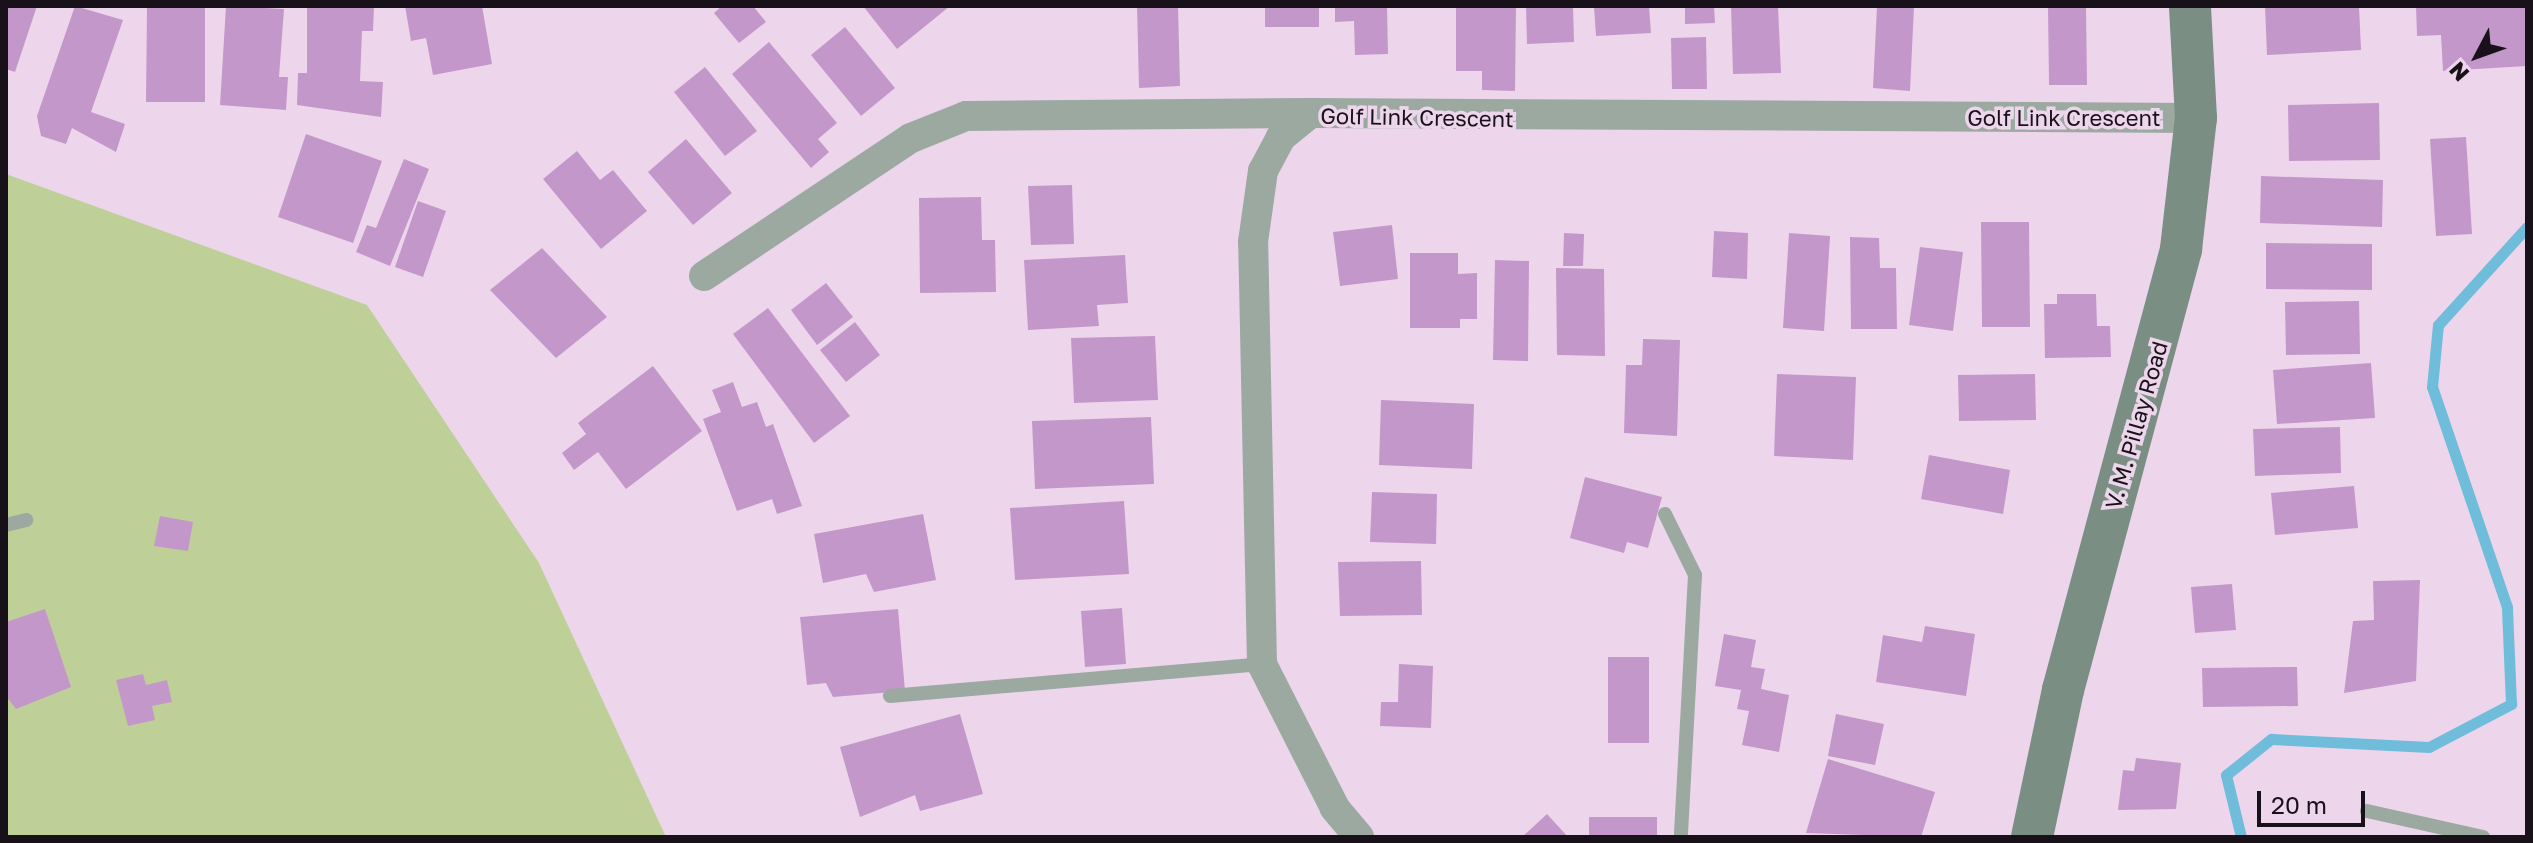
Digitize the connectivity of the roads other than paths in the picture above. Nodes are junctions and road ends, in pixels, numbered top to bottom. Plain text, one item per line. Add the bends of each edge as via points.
1 (2190, 6) edge
2 (1311, 113) junction
3 (2196, 118) junction
4 (704, 276) dead end
5 (1665, 514) dead end
6 (26, 520) dead end
7 (6, 525) edge
8 (1262, 664) junction
9 (890, 696) dead end
10 (2367, 811) dead end
11 (1359, 837) edge
12 (1681, 837) edge
13 (2032, 837) edge
14 (2483, 837) edge

1 - 3 main road, V. M. Pillay Road
2 - 3 street, Golf Link Crescent
2 - 4 street via 966,116 911,138
2 - 8 street, Golf Link Crescent via 1281,137 1263,171 1253,242
3 - 13 main road, V. M. Pillay Road via 2181,249 2063,690
5 - 12 lane via 1695,575
6 - 7 lane
8 - 9 lane
8 - 11 street, Golf Link Crescent via 1335,808
10 - 14 lane

